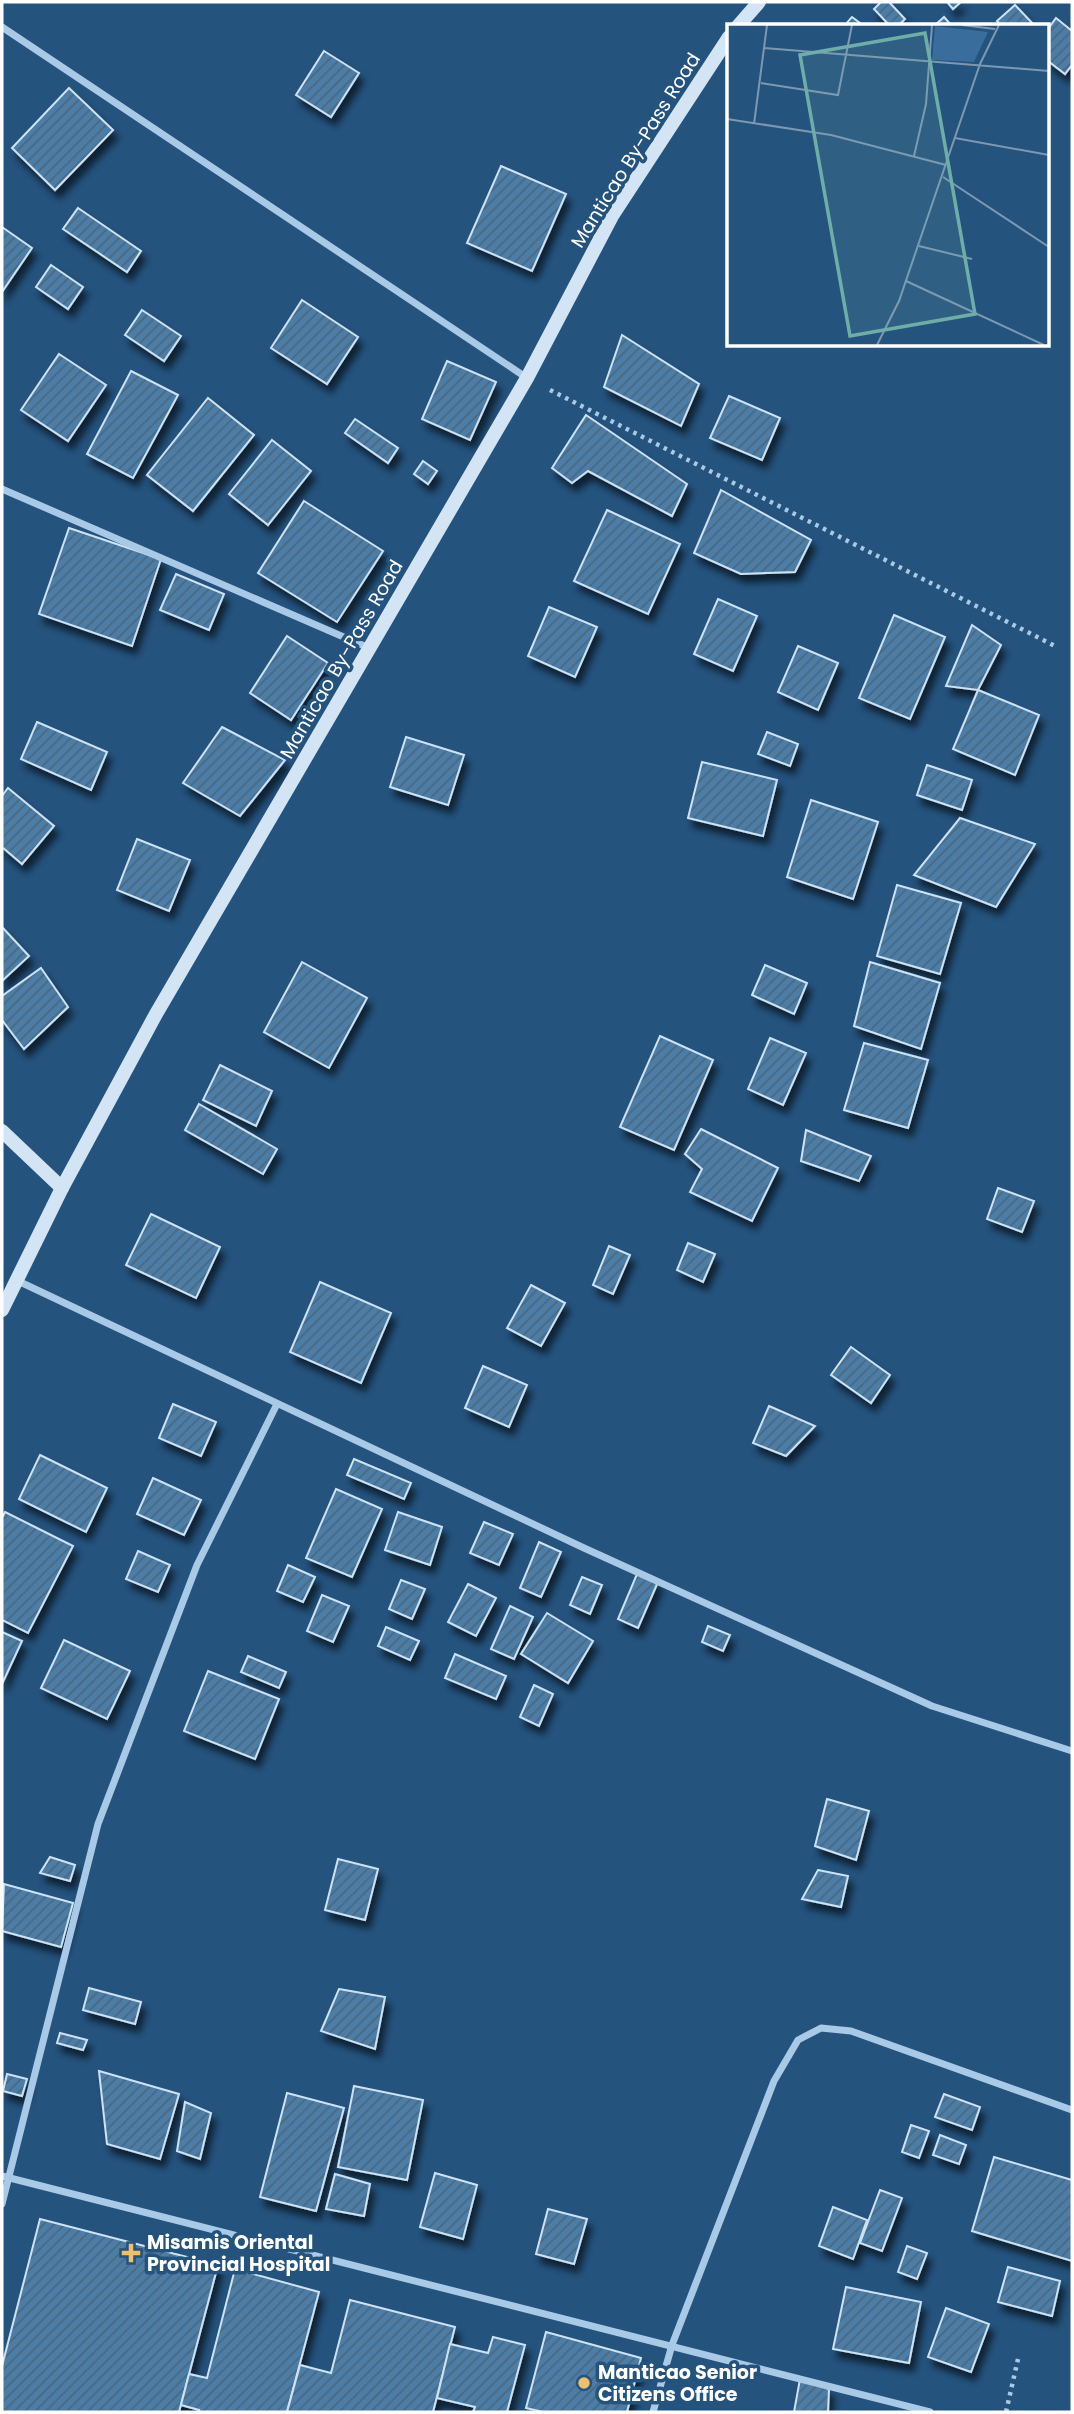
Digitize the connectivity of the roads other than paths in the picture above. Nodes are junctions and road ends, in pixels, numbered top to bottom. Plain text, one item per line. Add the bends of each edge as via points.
1 (759, 2) edge
2 (740, 24) edge
3 (2, 27) edge
4 (727, 40) edge
5 (527, 378) junction
6 (2, 489) edge
7 (369, 648) junction
8 (2, 1131) edge
9 (62, 1188) junction
10 (18, 1280) junction
11 (2, 1310) edge
12 (278, 1404) junction
13 (1072, 1751) edge
14 (1072, 2110) edge
15 (5, 2177) edge
16 (2, 2204) edge
17 (672, 2345) junction
18 (653, 2412) edge
19 (930, 2412) edge

1 - 2 street
3 - 5 street
4 - 5 street, Manticao By-Pass Road via 612,216
5 - 7 street, Manticao By-Pass Road
6 - 7 street
7 - 9 street, Manticao By-Pass Road via 156,1014
8 - 9 street
9 - 10 street, Manticao By-Pass Road
10 - 11 street, Manticao By-Pass Road
10 - 12 street
12 - 13 street via 932,1706
12 - 15 street via 197,1564 98,1824
14 - 17 street via 851,2031 821,2028 798,2040 774,2081
15 - 16 street
15 - 17 street
17 - 18 street
17 - 19 street

